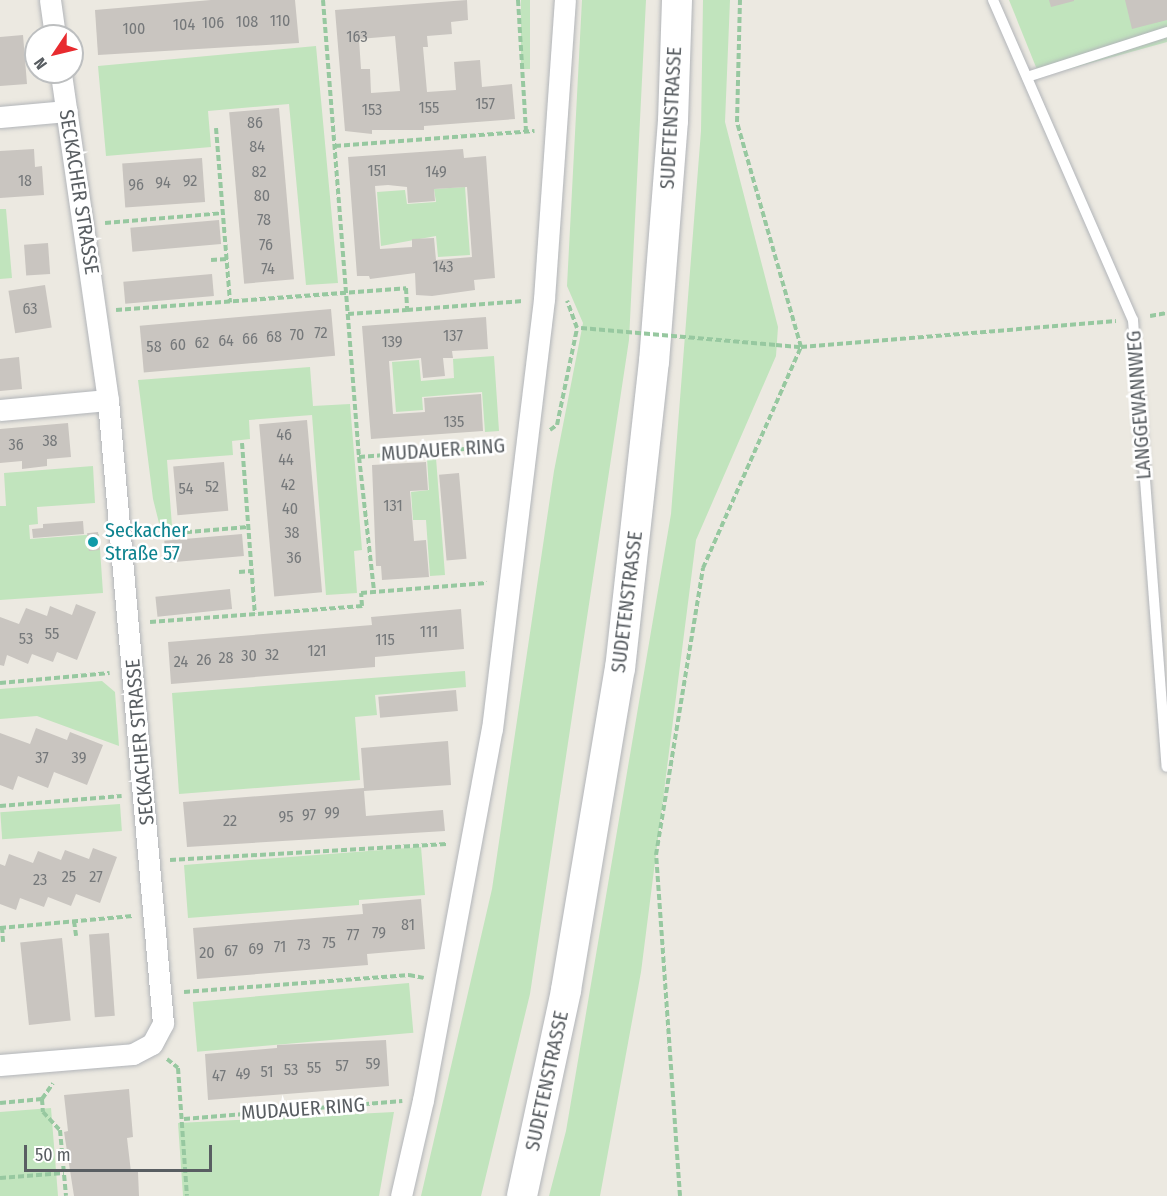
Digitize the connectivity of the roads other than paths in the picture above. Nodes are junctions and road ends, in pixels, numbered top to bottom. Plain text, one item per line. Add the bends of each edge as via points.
1 (50, 0) edge
2 (565, 0) edge
3 (676, 0) edge
4 (993, 0) edge
5 (53, 24) edge
6 (1167, 32) edge
7 (1027, 77) junction
8 (63, 84) edge
9 (67, 111) junction
10 (0, 117) edge
11 (108, 400) junction
12 (0, 410) edge
13 (1167, 767) edge
14 (0, 1065) edge
15 (401, 1196) edge
16 (522, 1196) edge

1 - 5 street
2 - 15 street, MUDAUER RING via 554,298 527,444 512,581 471,848
3 - 16 main road, SUDETENSTRASSE via 673,121 654,362 620,669 566,990
4 - 7 lane, LANGGEWANNWEG
6 - 7 lane
7 - 13 lane, LANGGEWANNWEG via 1133,320
8 - 9 street, SECKACHER STRASSE
9 - 10 street
9 - 11 street, SECKACHER STRASSE
11 - 12 street
11 - 14 street, SECKACHER STRASSE via 163,1023 152,1044 133,1054

